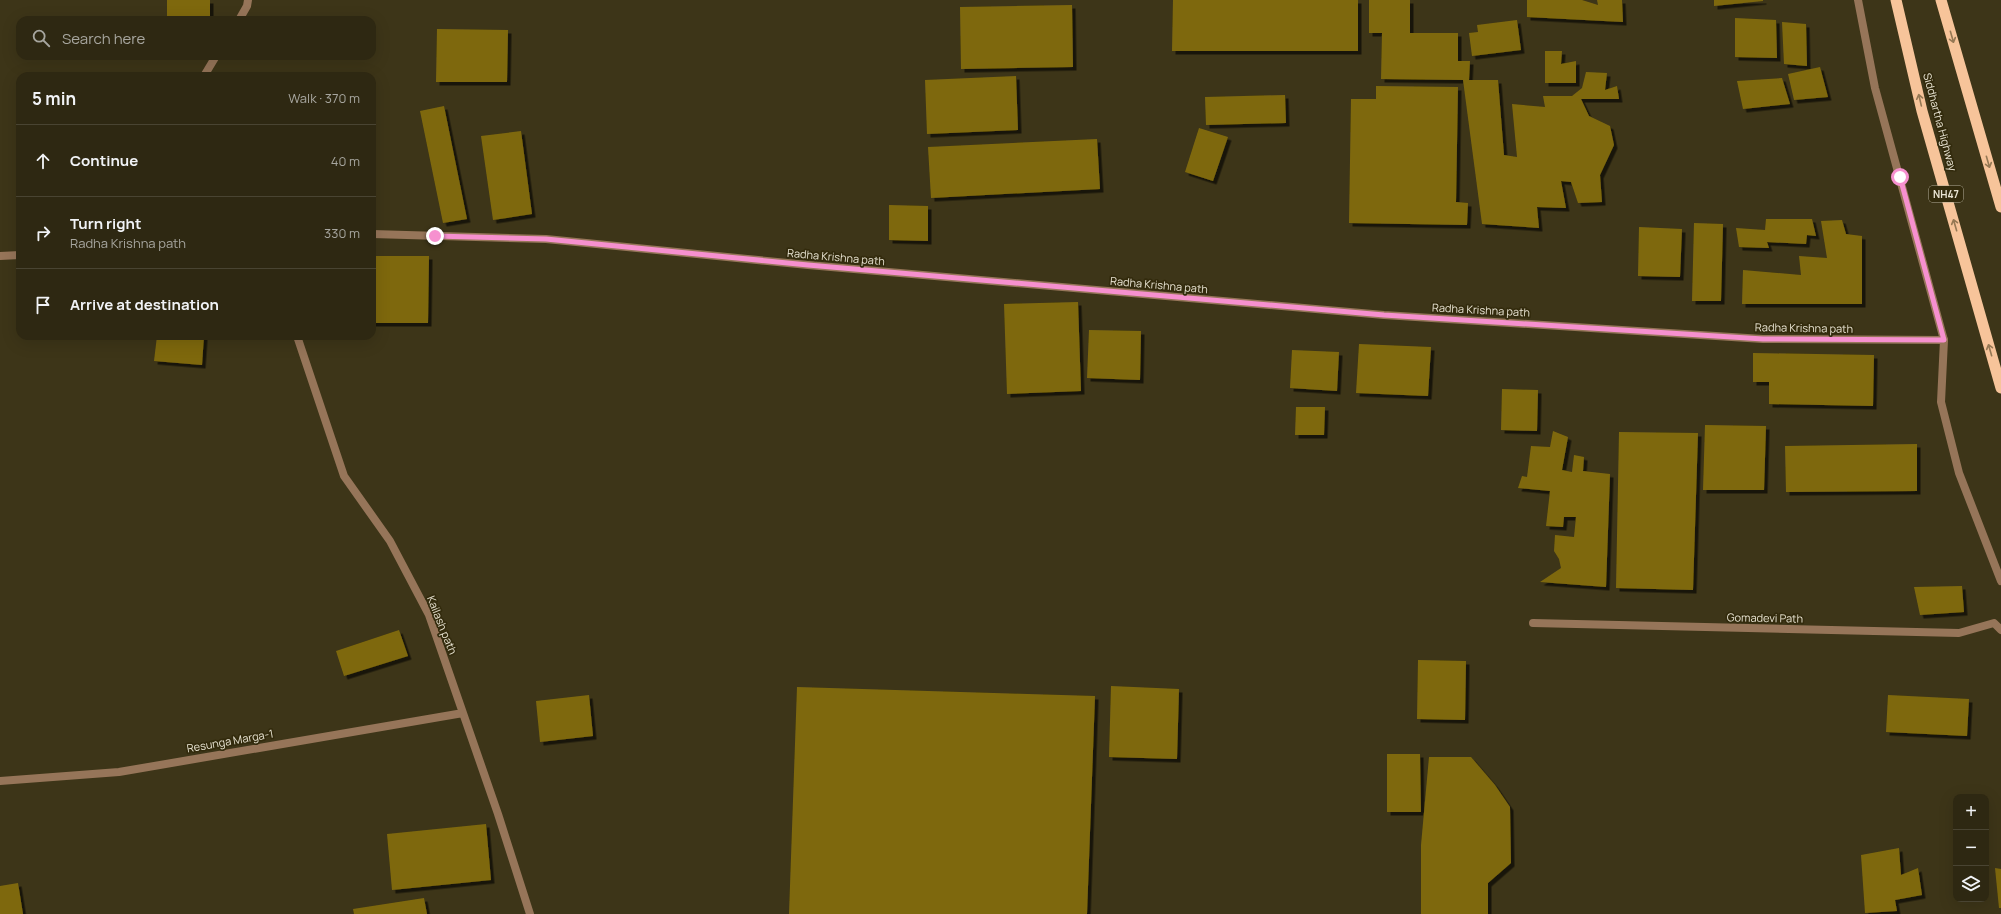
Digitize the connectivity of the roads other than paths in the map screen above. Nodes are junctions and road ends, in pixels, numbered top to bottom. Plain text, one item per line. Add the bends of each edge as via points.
1 (248, 0) edge
2 (1858, 0) edge
3 (1896, 0) edge
4 (1941, 0) edge
5 (241, 16) edge
6 (214, 60) edge
7 (206, 72) edge
8 (2001, 207) edge
9 (376, 234) edge
10 (16, 255) edge
11 (0, 256) edge
12 (298, 340) edge
13 (1944, 340) junction
14 (2001, 388) edge
15 (2001, 581) edge
16 (1533, 623) dead end
17 (2001, 630) edge
18 (463, 713) junction
19 (0, 781) edge
20 (530, 914) edge

1 - 5 street
2 - 13 street via 1875,88
14 -> 3 highway, Siddhartha Highway / NH47 via 1922,111
4 -> 8 highway
6 - 7 street
9 - 13 street, Radha Krishna path via 546,239 1384,315 1763,339
10 - 11 street
12 - 18 street, Kailash path via 344,476 390,541 429,615
13 - 15 street via 1941,402 1960,473
16 - 17 street, Gomadevi Path via 1959,633 1994,623
18 - 19 street, Resunga Marga-1 via 119,772
18 - 20 street, Kailash path

